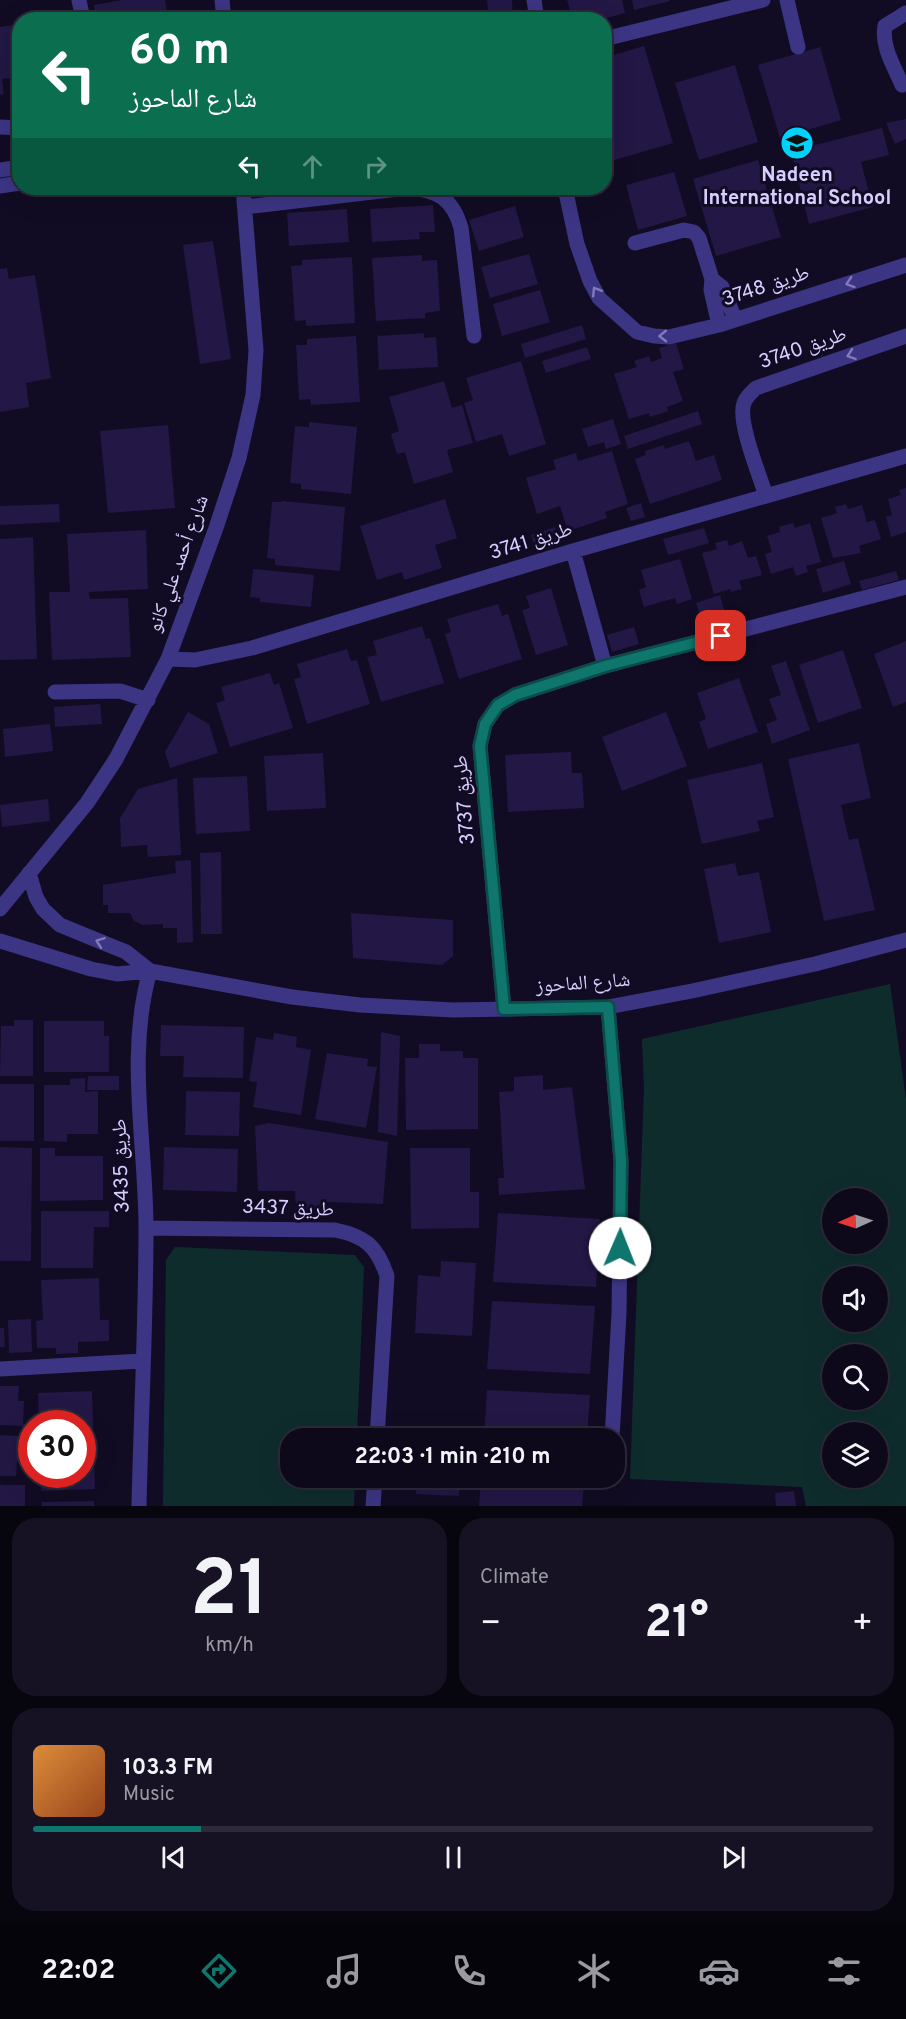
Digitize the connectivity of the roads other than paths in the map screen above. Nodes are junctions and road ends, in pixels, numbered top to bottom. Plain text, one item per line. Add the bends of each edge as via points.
1 (763, 0) edge
2 (787, 0) edge
3 (906, 13) edge
4 (612, 37) edge
5 (798, 47) dead end
6 (902, 85) dead end
7 (244, 195) edge
8 (347, 195) edge
9 (438, 195) edge
10 (566, 195) edge
11 (245, 207) junction
12 (635, 243) dead end
13 (906, 265) edge
14 (712, 279) junction
15 (735, 320) junction
16 (719, 324) junction
17 (474, 336) dead end
18 (906, 336) edge
19 (906, 456) edge
20 (766, 496) junction
21 (573, 551) junction
22 (906, 587) edge
23 (168, 659) junction
24 (605, 666) junction
25 (55, 692) dead end
26 (148, 700) junction
27 (29, 873) junction
28 (1, 908) edge
29 (0, 941) edge
30 (906, 941) edge
31 (150, 971) junction
32 (608, 1007) junction
33 (504, 1009) junction
34 (146, 1228) junction
35 (142, 1361) junction
36 (0, 1369) edge
37 (378, 1428) edge
38 (612, 1428) edge
39 (374, 1488) edge
40 (139, 1506) edge
41 (373, 1506) edge

1 - 4 street
2 - 5 street
3 - 6 street via 885,26 883,34
7 - 11 street, شارع أحمد علي كانو
8 - 11 street
9 - 17 street via 457,213 461,228
16 -> 10 street, طريق 3748 via 669,337 637,332 599,297 590,281
11 - 23 street, شارع أحمد علي كانو via 256,351 253,395 239,458
12 - 14 street via 684,230 694,232
13 -> 15 street, طريق 3748
14 - 15 street via 722,287
14 - 16 street
15 - 16 street, طريق 3748
18 -> 20 street, طريق 3740 via 756,388 748,395 743,423
19 - 20 street, طريق 3741
20 - 21 street, طريق 3741
21 - 23 street, طريق 3741 via 252,648 195,660
21 - 24 street
22 - 24 street, طريق 3737
23 - 26 street, شارع أحمد علي كانو
24 - 33 street, طريق 3737 via 515,695 498,705 485,724 480,746
25 - 26 street via 120,691
26 - 27 street, شارع أحمد علي كانو via 87,803
27 - 28 street, شارع أحمد علي كانو
31 -> 27 street, شارع الماحوز via 126,952 70,931 51,918 36,897
29 - 31 street, شارع الماحوز via 91,969 117,974
30 - 32 street, شارع الماحوز
31 - 33 street, شارع الماحوز via 292,998 453,1010
31 - 34 street, طريق 3435 via 139,1030
32 - 33 street, شارع الماحوز
32 - 38 street via 621,1161
34 - 35 street, طريق 3435
34 - 37 street, طريق 3437 via 335,1230 353,1234 369,1244 381,1258 387,1276
35 - 36 street
35 - 40 street, طريق 3435
39 - 41 street

